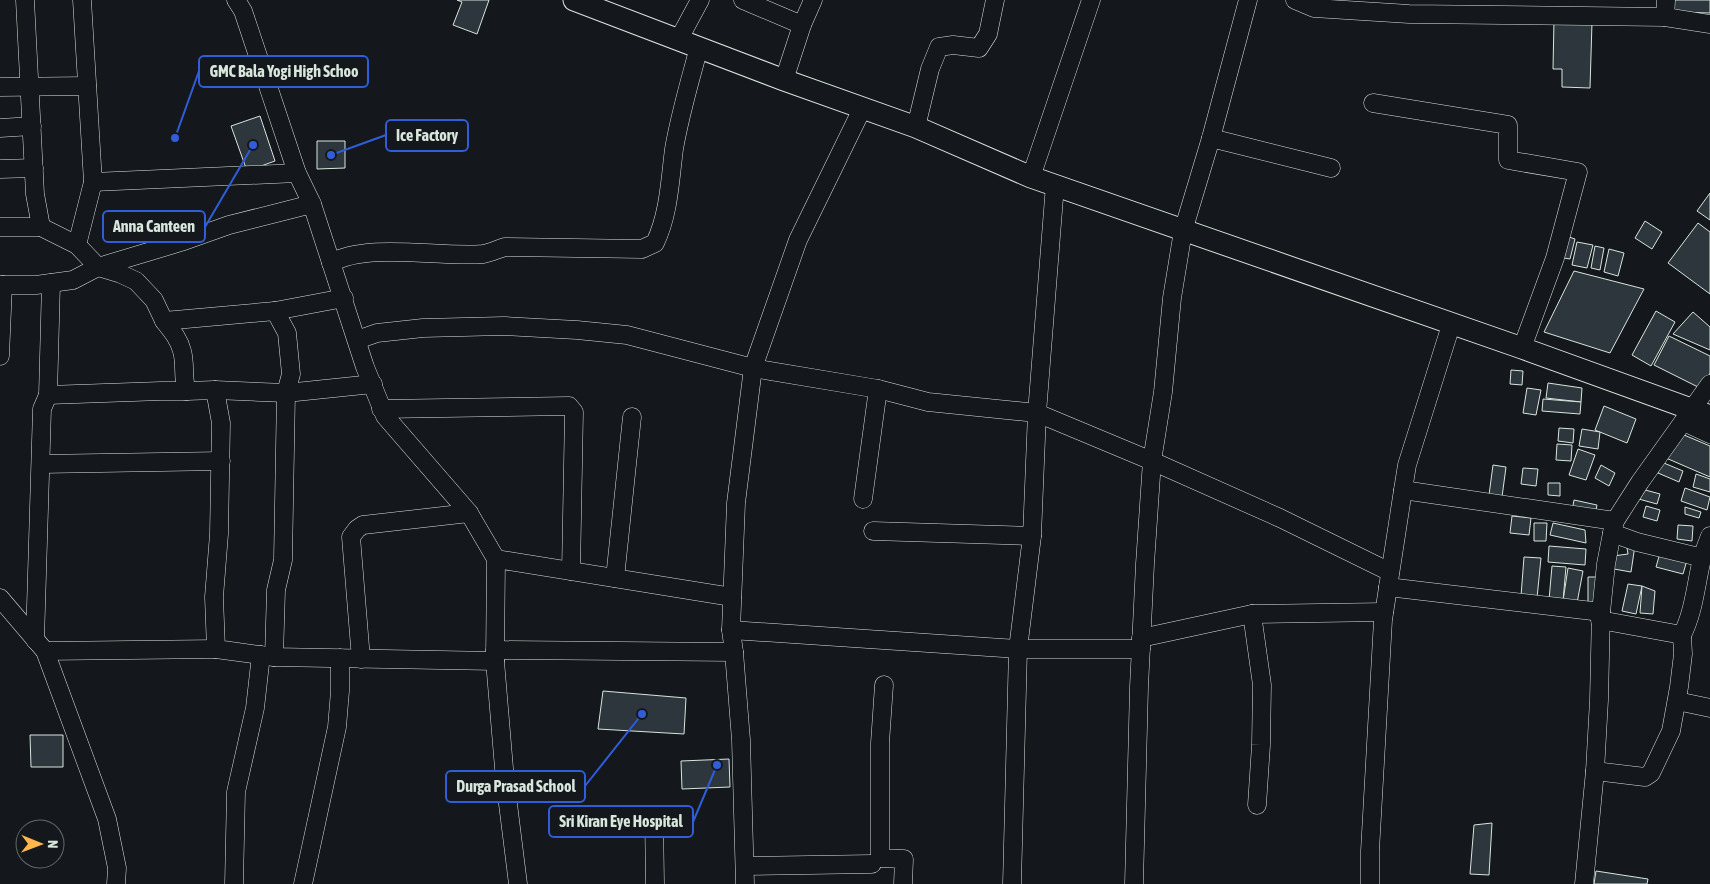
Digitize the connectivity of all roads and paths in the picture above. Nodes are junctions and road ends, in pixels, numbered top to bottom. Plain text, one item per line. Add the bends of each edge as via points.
1 (25, 0) edge
2 (82, 0) edge
3 (574, 0) edge
4 (700, 0) edge
5 (743, 0) edge
6 (812, 0) edge
7 (995, 0) edge
8 (1091, 0) edge
9 (1248, 0) edge
10 (1297, 0) edge
11 (241, 4) edge
12 (1385, 6) edge
13 (1435, 8) edge
14 (1514, 8) edge
15 (1590, 9) edge
16 (1665, 9) edge
17 (1710, 24) edge
18 (802, 25) junction
19 (679, 39) junction
20 (700, 48) junction
21 (784, 80) junction
22 (30, 86) junction
23 (87, 86) junction
24 (0, 87) edge
25 (1373, 103) dead end
26 (862, 109) junction
27 (32, 126) junction
28 (916, 127) junction
29 (0, 128) edge
30 (1212, 138) junction
31 (34, 168) junction
32 (1331, 168) dead end
33 (0, 169) edge
34 (297, 173) junction
35 (1031, 177) junction
36 (93, 182) junction
37 (1055, 185) junction
38 (312, 204) junction
39 (0, 227) edge
40 (41, 227) junction
41 (1183, 231) junction
42 (77, 245) junction
43 (331, 263) junction
44 (98, 267) junction
45 (51, 283) junction
46 (1, 285) edge
47 (344, 298) junction
48 (275, 311) junction
49 (164, 321) junction
50 (1452, 325) junction
51 (357, 340) junction
52 (1522, 348) junction
53 (0, 356) edge
54 (753, 368) junction
55 (373, 384) junction
56 (878, 389) junction
57 (215, 390) junction
58 (187, 391) junction
59 (286, 393) junction
60 (48, 395) junction
61 (1702, 404) edge
62 (381, 409) junction
63 (1037, 413) junction
64 (632, 417) dead end
65 (1710, 434) edge
66 (220, 461) junction
67 (1152, 461) junction
68 (42, 464) junction
69 (1403, 490) junction
70 (863, 498) dead end
71 (469, 513) junction
72 (1614, 527) junction
73 (873, 531) dead end
74 (1032, 536) junction
75 (1710, 536) edge
76 (1702, 558) junction
77 (496, 559) junction
78 (571, 571) junction
79 (615, 578) junction
80 (1389, 579) junction
81 (732, 597) junction
82 (0, 598) edge
83 (1384, 612) junction
84 (1252, 614) junction
85 (1601, 616) junction
86 (731, 630) junction
87 (1682, 635) junction
88 (1141, 644) junction
89 (40, 645) junction
90 (216, 649) junction
91 (1018, 649) junction
92 (734, 652) junction
93 (267, 656) junction
94 (495, 656) junction
95 (340, 658) junction
96 (361, 659) junction
97 (884, 685) dead end
98 (1677, 701) junction
99 (1710, 708) edge
100 (1594, 770) junction
101 (1257, 805) dead end
102 (654, 816) dead end
103 (872, 864) dead end
104 (745, 866) junction
105 (116, 884) edge
106 (234, 884) edge
107 (303, 884) edge
108 (518, 884) edge
109 (655, 884) edge
110 (746, 884) edge
111 (903, 884) edge
112 (1012, 884) edge
113 (1134, 884) edge
114 (1370, 884) edge
115 (1584, 884) edge

1 - 22 street
2 - 23 street
3 - 19 main road
4 - 19 street
5 - 18 street
6 - 18 street
7 - 28 street via 988,34 979,48 939,46
8 - 35 street
9 - 30 street
10 - 12 street via 1314,8
11 - 34 street
12 - 13 street
13 - 14 street
14 - 15 street
15 - 16 street
16 - 17 street
18 - 21 street
19 - 20 main road
20 - 21 main road
20 - 43 street via 683,106 656,243 642,249 505,247 484,254 366,253 339,258
21 - 26 main road
22 - 23 street
22 - 24 street
22 - 27 street
23 - 36 street
25 - 52 street via 1508,125 1508,160 1578,172 1555,258
26 - 28 main road
26 - 54 street via 795,248
27 - 29 street
27 - 31 street
28 - 35 main road
30 - 32 street
30 - 41 street
31 - 33 street
31 - 40 street
34 - 36 street
34 - 38 street
35 - 37 main road
36 - 42 street
37 - 41 main road
37 - 63 street
38 - 43 street
38 - 44 street via 229,225
39 - 40 street
40 - 42 street
41 - 50 main road
41 - 67 street
42 - 44 street
43 - 47 street
44 - 45 street via 73,280
44 - 49 street via 136,282 154,300
45 - 46 street
45 - 60 street
46 - 53 street
47 - 48 street
47 - 51 street
48 - 49 street
48 - 59 street via 287,333 291,374
49 - 58 street via 178,338 183,353
50 - 52 main road
50 - 69 street via 1407,464
51 - 54 street via 377,333 423,328 504,326 577,330 627,336
51 - 55 street
52 - 61 main road
54 - 56 street
54 - 81 street via 736,503
55 - 59 street
55 - 62 street
56 - 63 street via 928,402
56 - 70 street
57 - 58 street
57 - 59 street
57 - 66 street via 221,423
58 - 60 street
59 - 93 street via 283,560
60 - 68 street via 42,410
61 - 65 street
61 - 72 street via 1640,482
62 - 71 street
62 - 78 street via 569,406 574,412
63 - 67 street
63 - 74 street
64 - 79 street
66 - 68 street
66 - 90 street via 214,596
67 - 80 street via 1280,518
67 - 88 street
68 - 89 street
69 - 72 street
69 - 80 street
71 - 77 street
71 - 96 street via 364,525 356,530 351,537
72 - 76 street via 1637,542
72 - 85 street via 1606,564
73 - 74 street
74 - 91 street
75 - 76 street
76 - 87 street
77 - 78 street
77 - 94 street
78 - 79 street
79 - 81 street
80 - 83 street
80 - 85 street
81 - 86 street
82 - 89 street
83 - 84 street
83 - 114 street
84 - 88 street
84 - 101 street via 1262,685
85 - 87 street
85 - 100 street
86 - 91 street
86 - 92 street
87 - 98 street
88 - 91 street
88 - 113 street
89 - 90 street
89 - 105 street via 107,818
90 - 93 street
91 - 112 street
92 - 94 street
92 - 104 street
93 - 95 street
93 - 106 street via 236,792
94 - 96 street
94 - 108 street
95 - 96 street
95 - 107 street via 337,727
97 - 111 street via 880,743 880,858 904,859
98 - 99 street
98 - 100 street via 1671,731 1651,773 1645,777
100 - 115 street
102 - 109 street
103 - 104 street
104 - 110 street

